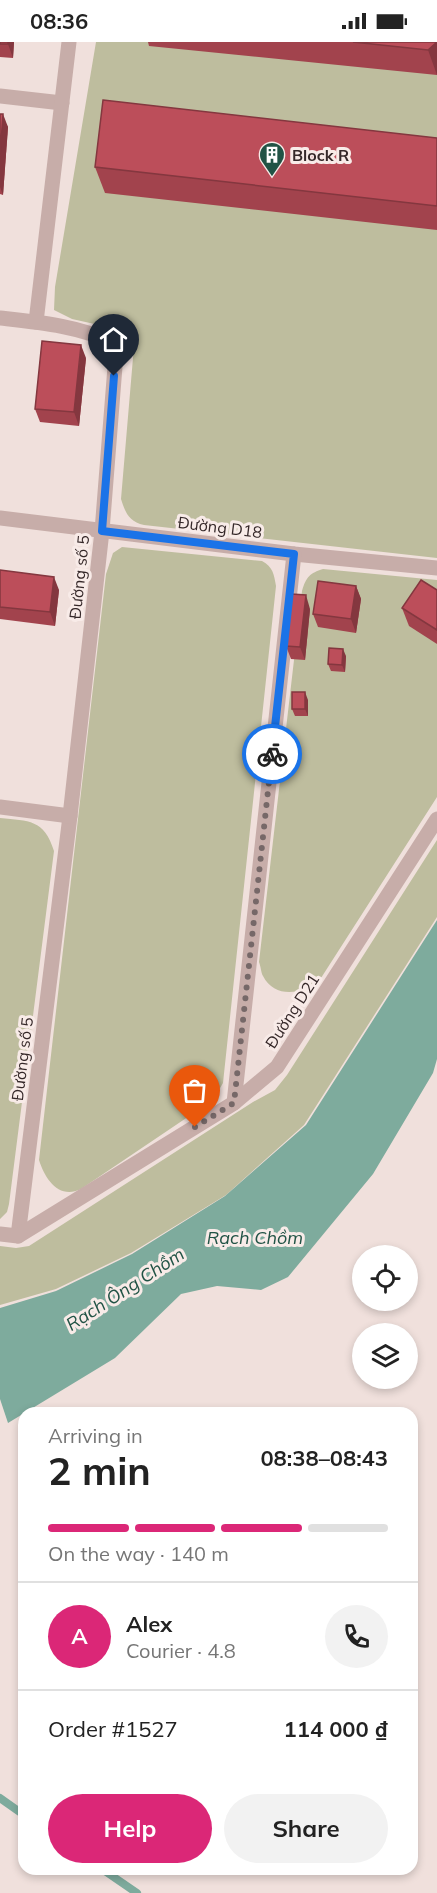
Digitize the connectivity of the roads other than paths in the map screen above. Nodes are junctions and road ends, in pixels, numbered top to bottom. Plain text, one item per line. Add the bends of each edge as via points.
1 (69, 42) edge
2 (0, 96) edge
3 (62, 103) junction
4 (0, 318) edge
5 (36, 322) junction
6 (0, 518) edge
7 (102, 531) junction
8 (294, 554) junction
9 (437, 568) edge
10 (0, 807) edge
11 (70, 816) junction
12 (437, 819) edge
13 (234, 1103) junction
14 (0, 1234) edge
15 (18, 1236) junction

1 - 3 street
2 - 3 street
3 - 5 street
4 - 5 street
5 - 7 street, Đường số 5 via 100,336 113,343 116,354
6 - 7 street, Đường D18
7 - 8 street, Đường D18
7 - 11 street, Đường số 5
8 - 9 street, Đường D18
8 - 13 street
10 - 11 street
11 - 15 street, Đường số 5
12 - 13 street, Đường D21 via 277,1068
13 - 15 street, Đường D21
14 - 15 street

